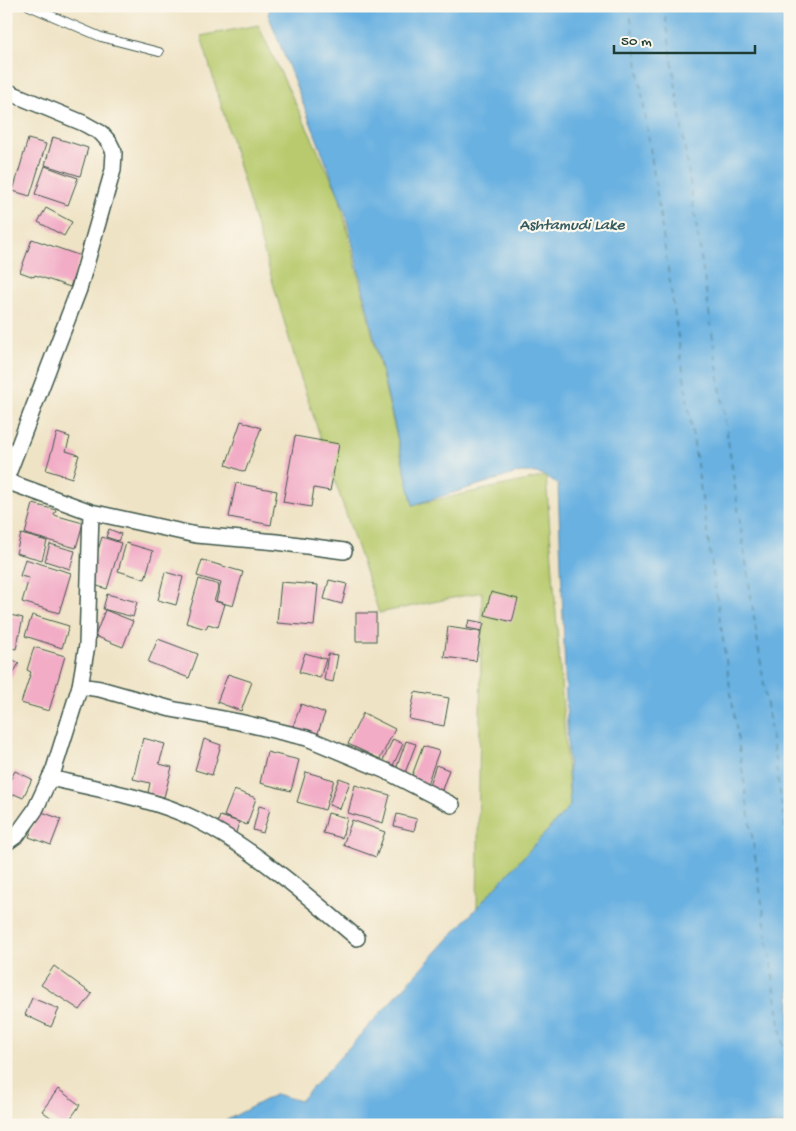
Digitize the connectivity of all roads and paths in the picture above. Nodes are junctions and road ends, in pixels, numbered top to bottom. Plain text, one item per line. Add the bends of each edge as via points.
1 (29, 6) edge
2 (159, 52) dead end
3 (6, 91) edge
4 (6, 480) edge
5 (91, 512) junction
6 (344, 551) dead end
7 (80, 686) junction
8 (50, 778) junction
9 (452, 805) dead end
10 (6, 843) edge
11 (357, 938) dead end

1 - 2 lane via 101,38
3 - 4 street via 101,133 114,152 113,170 79,289
4 - 5 street
5 - 6 street via 196,535
5 - 7 street via 87,645
7 - 8 street
7 - 9 street via 307,738 386,771
8 - 10 street via 31,816 18,835
8 - 11 street via 149,801 195,819 236,842 294,884

